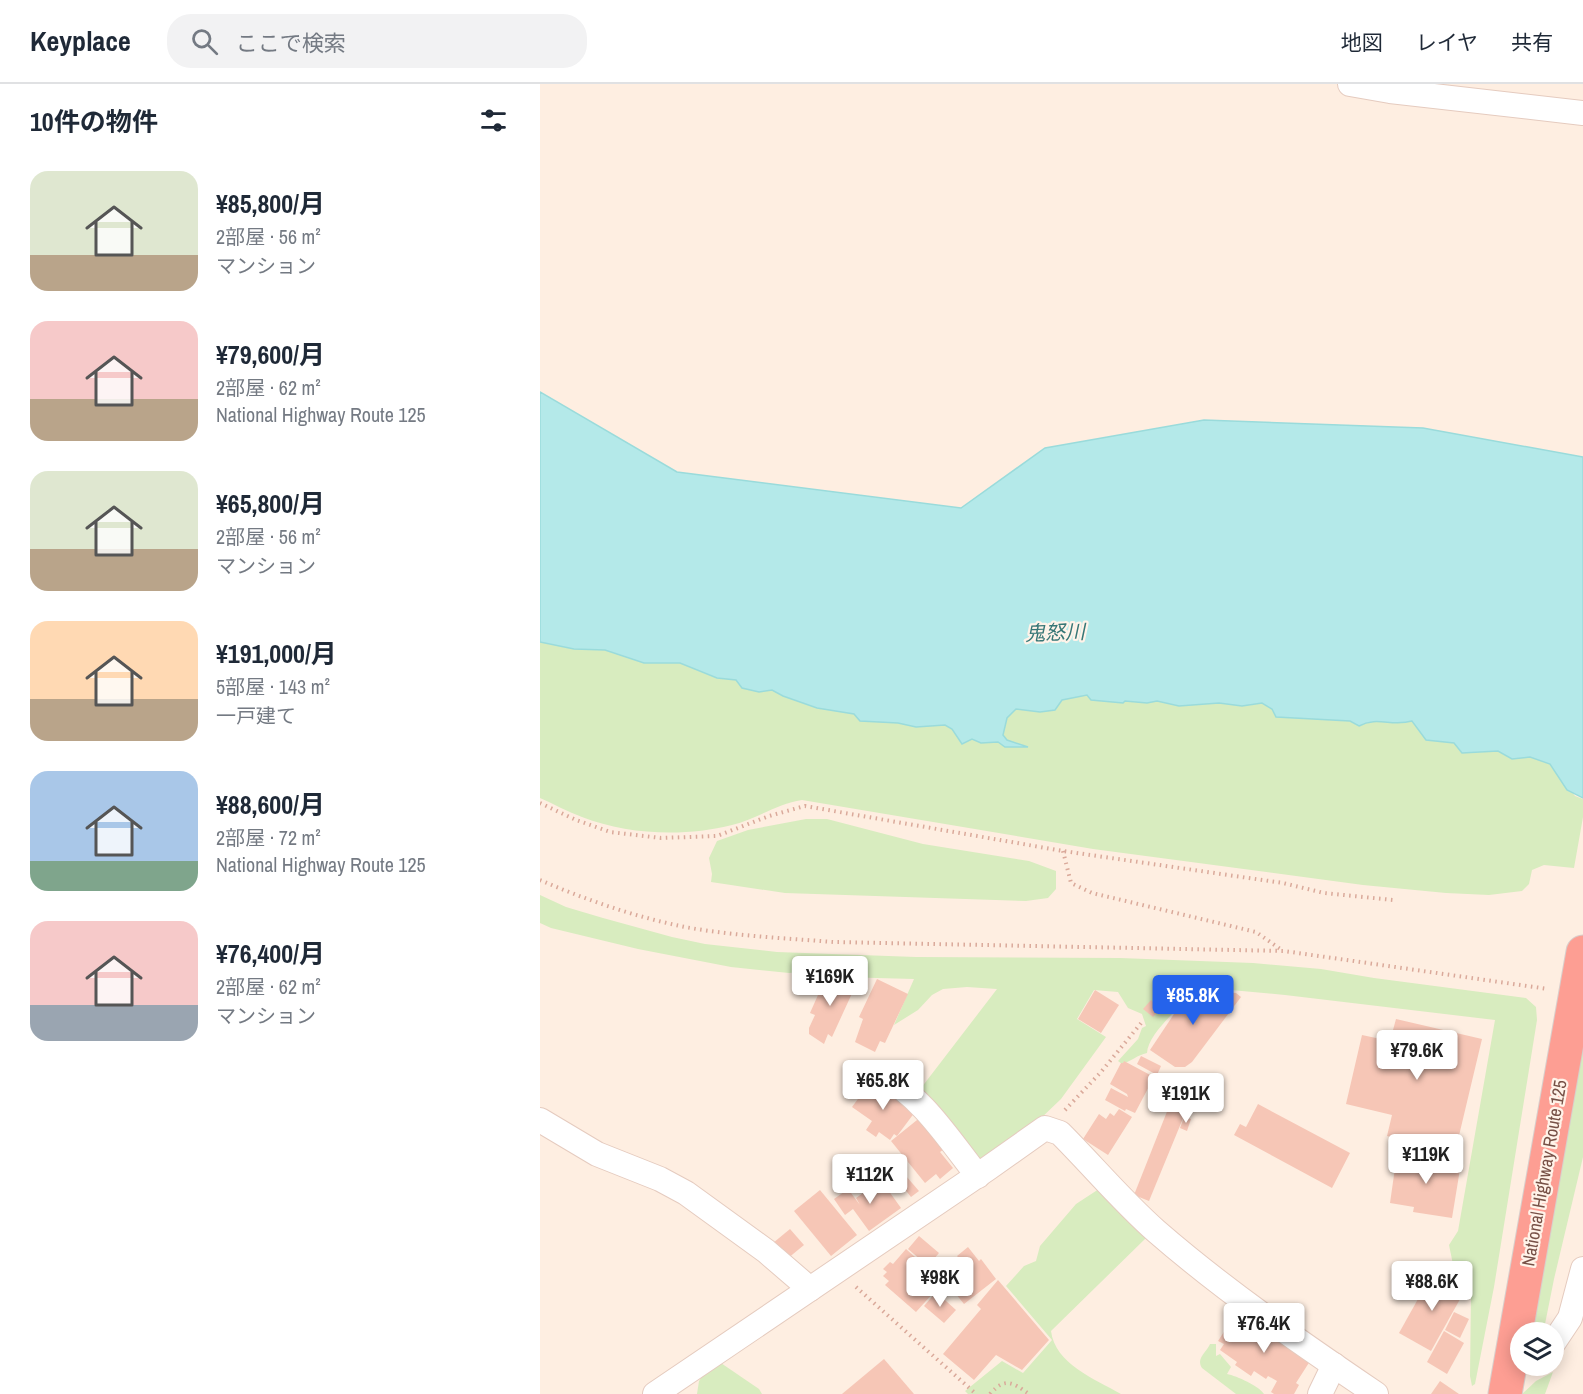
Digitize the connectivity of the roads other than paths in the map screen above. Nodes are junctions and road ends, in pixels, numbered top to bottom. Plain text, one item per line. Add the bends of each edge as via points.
1 (1350, 84) edge
2 (1583, 112) edge
3 (1573, 973) edge
4 (879, 1073) dead end
5 (540, 1120) edge
6 (978, 1176) junction
7 (1583, 1269) edge
8 (810, 1289) junction
9 (1564, 1327) edge
10 (1334, 1365) junction
11 (1514, 1377) edge
12 (656, 1394) edge
13 (1320, 1394) edge
14 (1376, 1394) edge

1 - 2 street
3 - 11 highway, National Highway Route 125
4 - 6 street via 927,1109
5 - 8 street via 597,1154 686,1193 766,1251
6 - 8 street
6 - 10 street via 1044,1128 1060,1133 1154,1229 1204,1271
7 - 9 street
8 - 12 street
10 - 13 street
10 - 14 street

